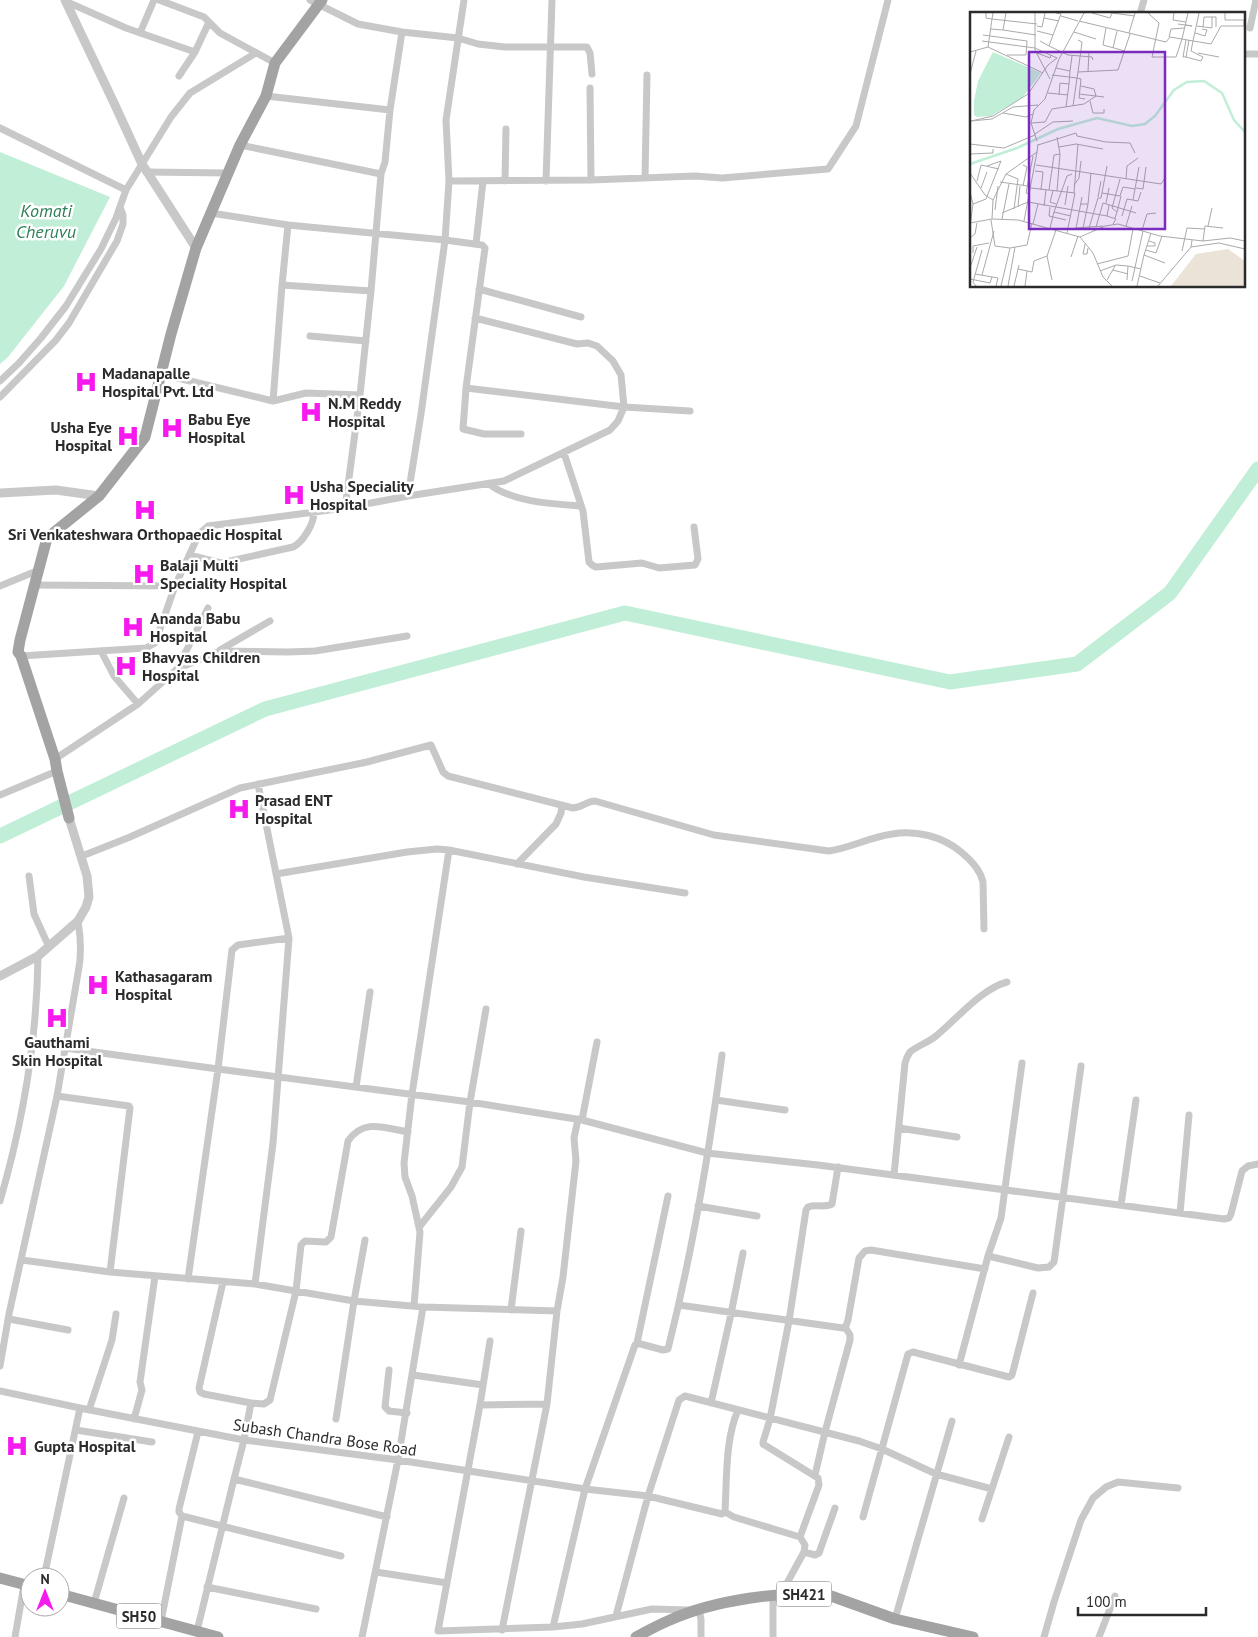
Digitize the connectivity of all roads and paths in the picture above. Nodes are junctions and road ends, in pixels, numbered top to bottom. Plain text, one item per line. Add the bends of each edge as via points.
1 (65, 0) edge
2 (154, 0) edge
3 (159, 0) edge
4 (464, 0) edge
5 (552, 0) edge
6 (888, 0) edge
7 (1256, 0) edge
8 (317, 1) edge
9 (209, 22) junction
10 (1250, 28) dead end
11 (140, 32) junction
12 (402, 32) junction
13 (458, 38) junction
14 (550, 47) junction
15 (196, 52) junction
16 (256, 53) junction
17 (275, 63) junction
18 (592, 74) dead end
19 (647, 75) dead end
20 (178, 76) dead end
21 (590, 88) dead end
22 (266, 96) junction
23 (390, 110) junction
24 (0, 128) edge
25 (506, 129) dead end
26 (240, 145) junction
27 (144, 168) junction
28 (228, 173) junction
29 (381, 174) junction
30 (645, 178) junction
31 (591, 180) junction
32 (450, 181) junction
33 (483, 181) junction
34 (505, 181) junction
35 (546, 181) junction
36 (126, 190) junction
37 (120, 206) junction
38 (211, 213) junction
39 (288, 225) junction
40 (376, 233) junction
41 (445, 240) junction
42 (476, 244) junction
43 (196, 248) junction
44 (282, 285) junction
45 (479, 289) junction
46 (371, 291) junction
47 (581, 317) dead end
48 (476, 318) junction
49 (310, 336) dead end
50 (366, 340) junction
51 (161, 374) junction
52 (0, 381) edge
53 (466, 388) junction
54 (360, 395) junction
55 (0, 397) edge
56 (273, 401) junction
57 (624, 407) junction
58 (690, 411) dead end
59 (521, 434) dead end
60 (564, 453) junction
61 (489, 484) junction
62 (0, 493) edge
63 (99, 496) junction
64 (408, 496) junction
65 (581, 506) junction
66 (344, 508) junction
67 (314, 512) junction
68 (694, 526) dead end
69 (189, 555) junction
70 (39, 570) junction
71 (34, 585) junction
72 (0, 586) edge
73 (175, 586) junction
74 (208, 608) dead end
75 (270, 621) dead end
76 (406, 636) dead end
77 (220, 650) junction
78 (101, 651) junction
79 (22, 656) junction
80 (178, 669) junction
81 (138, 704) junction
82 (55, 759) junction
83 (57, 773) junction
84 (258, 784) junction
85 (0, 795) edge
86 (562, 805) junction
87 (69, 818) joint
88 (449, 850) junction
89 (82, 856) junction
90 (517, 864) junction
91 (276, 874) junction
92 (29, 876) dead end
93 (685, 893) dead end
94 (78, 921) junction
95 (984, 928) dead end
96 (288, 938) junction
97 (49, 946) junction
98 (38, 956) junction
99 (0, 976) edge
100 (1007, 982) dead end
101 (370, 992) dead end
102 (486, 1009) dead end
103 (597, 1042) dead end
104 (65, 1048) junction
105 (722, 1055) dead end
106 (1022, 1062) dead end
107 (1081, 1066) dead end
108 (218, 1069) junction
109 (279, 1077) junction
110 (356, 1087) junction
111 (412, 1094) junction
112 (57, 1096) junction
113 (716, 1100) junction
114 (1136, 1100) dead end
115 (470, 1102) junction
116 (785, 1110) dead end
117 (1189, 1115) dead end
118 (580, 1119) junction
119 (899, 1128) junction
120 (408, 1132) junction
121 (957, 1136) dead end
122 (707, 1153) junction
123 (1258, 1164) edge
124 (838, 1168) junction
125 (894, 1175) junction
126 (1005, 1190) junction
127 (668, 1196) dead end
128 (1063, 1198) junction
129 (0, 1200) edge
130 (698, 1206) junction
131 (1121, 1206) junction
132 (1180, 1213) junction
133 (756, 1216) dead end
134 (420, 1226) junction
135 (521, 1231) dead end
136 (365, 1240) dead end
137 (742, 1253) dead end
138 (988, 1256) junction
139 (22, 1260) junction
140 (985, 1270) junction
141 (110, 1272) junction
142 (155, 1276) junction
143 (188, 1279) junction
144 (223, 1282) junction
145 (255, 1284) junction
146 (296, 1291) junction
147 (1033, 1293) dead end
148 (354, 1301) junction
149 (414, 1306) junction
150 (679, 1306) junction
151 (423, 1307) junction
152 (511, 1310) junction
153 (557, 1311) junction
154 (0, 1312) edge
155 (116, 1314) dead end
156 (731, 1314) junction
157 (9, 1317) junction
158 (789, 1321) junction
159 (845, 1328) junction
160 (68, 1330) dead end
161 (490, 1341) dead end
162 (637, 1343) junction
163 (959, 1365) junction
164 (0, 1366) edge
165 (389, 1370) dead end
166 (413, 1375) junction
167 (483, 1385) junction
168 (0, 1391) edge
169 (250, 1403) junction
170 (711, 1403) junction
171 (547, 1404) junction
172 (480, 1405) junction
173 (80, 1408) junction
174 (89, 1410) junction
175 (738, 1410) junction
176 (406, 1413) junction
177 (134, 1419) junction
178 (336, 1419) dead end
179 (770, 1419) junction
180 (952, 1421) dead end
181 (76, 1430) junction
182 (198, 1432) junction
183 (825, 1432) junction
184 (1009, 1437) dead end
185 (244, 1440) junction
186 (152, 1442) dead end
187 (882, 1449) junction
188 (398, 1460) junction
189 (468, 1472) junction
190 (936, 1474) junction
191 (816, 1475) junction
192 (234, 1479) junction
193 (533, 1481) junction
194 (1178, 1488) dead end
195 (585, 1489) junction
196 (992, 1489) junction
197 (648, 1496) junction
198 (124, 1498) dead end
199 (835, 1508) dead end
200 (725, 1512) junction
201 (182, 1516) junction
202 (387, 1517) junction
203 (863, 1517) dead end
204 (982, 1519) dead end
205 (224, 1527) junction
206 (800, 1537) junction
207 (804, 1552) junction
208 (341, 1556) dead end
209 (46, 1567) edge
210 (376, 1572) junction
211 (0, 1578) edge
212 (20, 1583) edge
213 (447, 1583) junction
214 (208, 1587) junction
215 (777, 1595) junction
216 (1115, 1596) dead end
217 (70, 1597) edge
218 (94, 1603) junction
219 (316, 1609) dead end
220 (697, 1610) junction
221 (20, 1615) edge
222 (616, 1616) junction
223 (895, 1619) junction
224 (161, 1621) junction
225 (553, 1627) junction
226 (502, 1630) junction
227 (197, 1631) junction
228 (437, 1634) edge
229 (478, 1634) edge
230 (639, 1636) edge
231 (15, 1637) edge
232 (218, 1637) edge
233 (362, 1637) edge
234 (701, 1637) edge
235 (774, 1637) edge
236 (967, 1637) edge
237 (1044, 1637) edge
238 (1099, 1637) edge

1 - 11 street
1 - 27 street
2 - 11 street
3 - 9 street via 204,16
4 - 13 street
5 - 14 street
6 - 30 street via 856,126 828,169 722,178
7 - 10 street
8 - 12 street via 358,24
8 - 17 main road
9 - 15 street
9 - 16 street via 220,33
11 - 15 street
12 - 13 street
12 - 23 street
13 - 14 street via 505,47
13 - 32 street via 446,120
14 - 18 street via 587,47
14 - 35 street
15 - 20 street
16 - 17 street
16 - 27 street via 190,93 171,117
17 - 22 main road
19 - 30 street
21 - 31 street
22 - 23 street
22 - 26 main road
23 - 29 street via 386,162
24 - 36 street
25 - 34 street
26 - 28 main road
26 - 29 street
27 - 28 street
27 - 36 street
27 - 43 street
28 - 38 main road
29 - 40 street
30 - 31 street
31 - 35 street
32 - 33 street
32 - 41 street
33 - 34 street
33 - 42 street
34 - 35 street
36 - 37 street
37 - 52 street via 101,249 66,306 19,364
37 - 55 street via 123,224 117,241 69,323
38 - 39 street
38 - 43 main road
39 - 40 street
39 - 44 street
40 - 41 street
40 - 46 street
41 - 42 street
41 - 64 street
42 - 45 street via 485,248
43 - 51 main road
44 - 46 street
44 - 56 street
45 - 47 street
45 - 48 street
46 - 50 street
48 - 53 street
48 - 57 street via 577,344 597,346 613,361 621,375
49 - 50 street
50 - 54 street
51 - 56 street
51 - 63 main road via 145,438
53 - 57 street
53 - 59 street via 463,429 484,434
54 - 56 street via 306,394
54 - 66 street
57 - 58 street
57 - 60 street via 610,430
60 - 61 street via 504,481
60 - 65 street
61 - 64 street
61 - 65 street via 517,497
62 - 63 street via 56,490
63 - 70 main road via 47,538
64 - 66 street
65 - 68 street via 589,562 596,567 642,563 659,568 695,564 698,559
66 - 67 street
67 - 69 street via 208,526 199,534
67 - 69 street via 312,523 301,541 293,547 221,563
69 - 73 street
70 - 71 main road
70 - 72 street
71 - 73 street
71 - 79 main road via 20,640 18,652
73 - 78 street via 155,643 146,648
74 - 80 street
75 - 77 street
76 - 77 street via 314,651
77 - 80 street
78 - 79 street
78 - 81 street via 114,676
79 - 82 main road
80 - 81 street
81 - 82 street
82 - 83 main road
83 - 85 street
83 - 87 main road
84 - 86 street via 367,762 431,745 448,776
84 - 89 street via 240,788
84 - 91 street
86 - 90 street via 556,824
86 - 95 street via 580,807 595,801 714,834 828,851 891,834 925,834 951,843 982,875
87 - 89 street
88 - 90 street
88 - 91 street via 406,852
88 - 111 street
89 - 94 street via 89,897
90 - 93 street
91 - 96 street
92 - 97 street via 34,914
94 - 97 street
94 - 104 street via 82,955
96 - 108 street via 238,945 232,950
96 - 109 street
97 - 98 street
98 - 99 street
98 - 129 street via 38,993 26,1091
100 - 119 street via 993,987 939,1034 911,1051 905,1063
101 - 110 street
102 - 115 street
103 - 118 street
104 - 108 street
104 - 112 street
105 - 113 street
106 - 126 street
107 - 128 street
108 - 109 street
108 - 143 street
109 - 110 street
109 - 145 street
110 - 111 street
111 - 115 street
111 - 120 street
112 - 139 street
112 - 141 street via 130,1108
113 - 116 street
113 - 122 street
114 - 131 street
115 - 118 street
115 - 134 street via 460,1172
117 - 132 street
118 - 122 street
118 - 153 street via 574,1138 576,1161
119 - 121 street
119 - 125 street
120 - 134 street via 405,1177
120 - 146 street via 371,1126 360,1128 348,1141 332,1236 326,1242 305,1241 301,1245
122 - 124 street
122 - 130 street
123 - 132 street via 1242,1170 1229,1218
124 - 125 street
124 - 158 street via 832,1204 811,1205 806,1210
125 - 126 street
126 - 128 street
126 - 138 street via 998,1230
127 - 162 street
128 - 131 street
128 - 138 street via 1052,1265 1038,1268
130 - 133 street
130 - 150 street
131 - 132 street
134 - 149 street
135 - 152 street
136 - 148 street
137 - 156 street
138 - 140 street
139 - 141 street
139 - 157 street
140 - 159 street via 865,1251 859,1258
140 - 163 street
141 - 142 street
142 - 143 street
142 - 177 street via 140,1382 142,1390
143 - 144 street
144 - 145 street
144 - 169 street via 199,1388 204,1394
145 - 146 street
146 - 148 street
146 - 169 street via 270,1400 264,1404
147 - 163 street via 1011,1376 1007,1378
148 - 149 street
148 - 178 street
149 - 151 street
150 - 156 street
150 - 162 street via 668,1349
151 - 152 street
151 - 166 street
152 - 153 street
153 - 171 street
154 - 157 street
155 - 174 street via 112,1340
156 - 158 street
156 - 170 street
157 - 160 street
157 - 164 street
158 - 159 street
158 - 179 street
159 - 183 street via 850,1340
161 - 167 street
162 - 195 street
163 - 187 street via 913,1352 908,1354
165 - 176 street via 386,1409
166 - 167 street
166 - 176 street
167 - 172 street
168 - 173 street, Subash Chandra Bose Road
169 - 185 street
170 - 175 street
170 - 197 street via 685,1396 679,1400
171 - 172 street
171 - 193 street
172 - 189 street
173 - 174 street, Subash Chandra Bose Road
173 - 181 street
174 - 177 street, Subash Chandra Bose Road
175 - 179 street
175 - 200 street via 730,1438
176 - 188 street
177 - 182 street, Subash Chandra Bose Road
179 - 183 street
179 - 191 street via 764,1444
180 - 190 street
181 - 186 street
181 - 209 street
182 - 185 street, Subash Chandra Bose Road
182 - 201 street via 179,1508
183 - 187 street
183 - 191 street
184 - 196 street
185 - 188 street, Subash Chandra Bose Road
185 - 192 street
187 - 190 street
187 - 203 street
188 - 189 street, Subash Chandra Bose Road
188 - 202 street
189 - 193 street, Subash Chandra Bose Road
189 - 213 street
190 - 196 street
190 - 223 street
191 - 206 street via 818,1485
192 - 202 street
192 - 205 street
193 - 195 street, Subash Chandra Bose Road
193 - 226 street
194 - 237 street via 1118,1482 1093,1498 1081,1520
195 - 197 street, Subash Chandra Bose Road
195 - 225 street
196 - 204 street
197 - 200 street, Subash Chandra Bose Road via 722,1514
197 - 222 street
198 - 218 street
199 - 207 street via 819,1553
200 - 206 street, Subash Chandra Bose Road
201 - 205 street
201 - 224 street
202 - 210 street
205 - 208 street
205 - 214 street
206 - 207 street via 805,1545
207 - 215 street
210 - 213 street
210 - 233 street
211 - 212 main road
213 - 228 street
214 - 219 street
214 - 227 street
215 - 220 main road, SH421
215 - 223 main road, SH421 via 831,1596
215 - 235 street
216 - 238 street
217 - 218 main road, SH50
218 - 224 main road, SH50
220 - 222 street via 652,1609
220 - 230 main road, SH421 via 670,1619
220 - 234 street via 701,1619
221 - 231 street
222 - 225 street
223 - 236 main road, SH421
224 - 227 main road, SH50
225 - 226 street
226 - 229 street
227 - 232 main road, SH50
228 - 229 street

